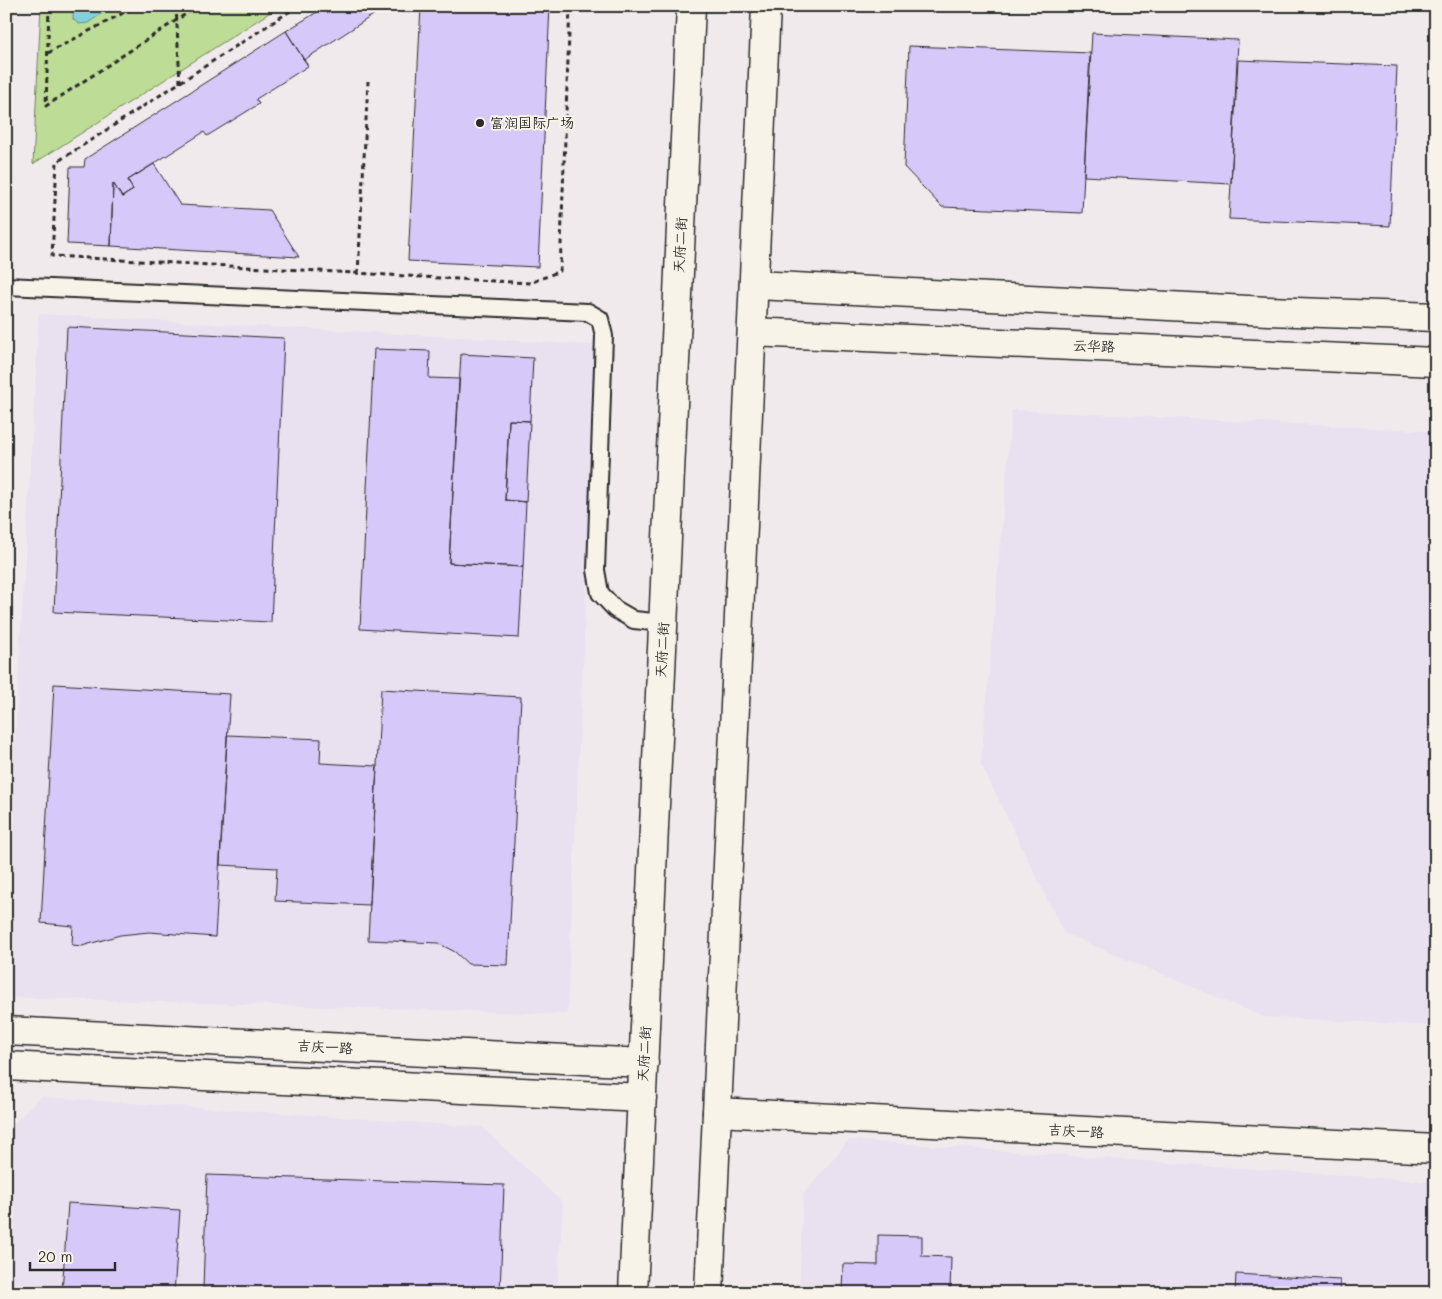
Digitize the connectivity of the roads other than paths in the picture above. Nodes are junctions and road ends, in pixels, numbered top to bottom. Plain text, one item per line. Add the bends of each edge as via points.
1 (691, 6) edge
2 (766, 6) edge
3 (754, 285) junction
4 (6, 286) edge
5 (1436, 317) edge
6 (752, 332) junction
7 (1436, 362) edge
8 (663, 623) junction
9 (6, 1031) edge
10 (644, 1063) junction
11 (6, 1066) edge
12 (642, 1098) junction
13 (717, 1112) junction
14 (1436, 1149) edge
15 (633, 1293) edge
16 (709, 1293) edge

1 - 8 street, 天府二街
2 - 3 street
3 - 5 street
3 - 6 street
4 - 8 lane via 588,312 600,319 604,336 596,570 600,593 615,609 634,620
6 - 7 street, 云华路
6 - 13 street
8 - 10 street, 天府二街
9 - 10 street, 吉庆一路
10 - 12 street, 天府二街
11 - 12 street
12 - 15 street, 天府二街
13 - 14 street, 吉庆一路
13 - 16 street

